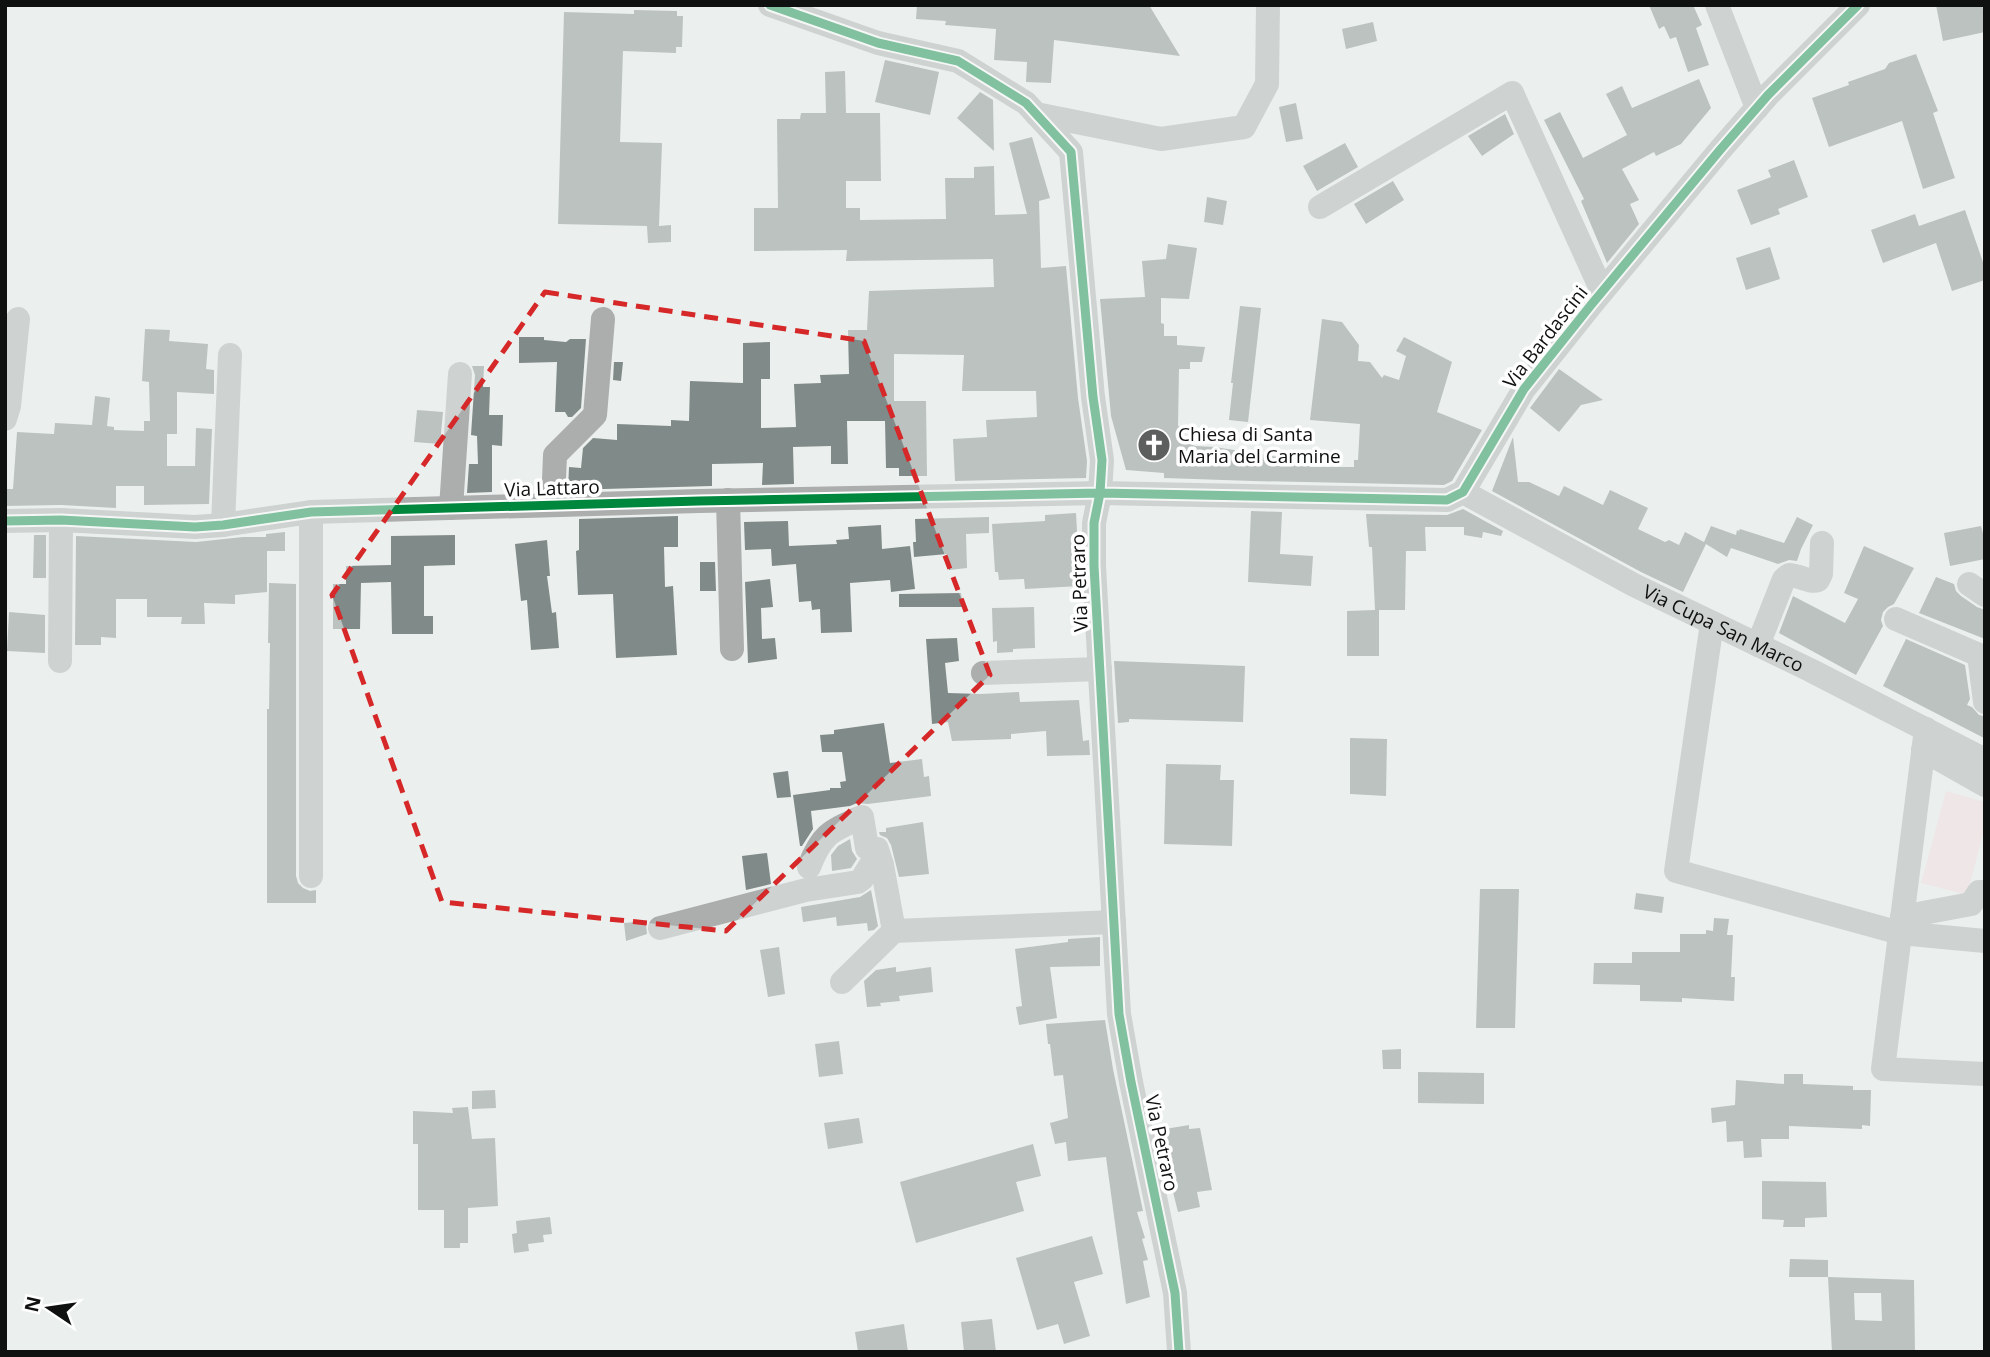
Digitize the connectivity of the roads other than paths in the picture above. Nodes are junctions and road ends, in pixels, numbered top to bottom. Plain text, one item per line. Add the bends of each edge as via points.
1 (770, 5) edge
2 (1268, 5) edge
3 (1717, 5) edge
4 (1858, 5) edge
5 (1757, 108) junction
6 (1036, 114) junction
7 (1320, 207) dead end
8 (1602, 291) junction
9 (603, 319) dead end
10 (18, 320) dead end
11 (230, 355) dead end
12 (460, 374) dead end
13 (5, 419) edge
14 (1463, 492) junction
15 (1100, 493) junction
16 (727, 500) junction
17 (552, 505) junction
18 (452, 508) junction
19 (311, 512) junction
20 (61, 520) junction
21 (5, 521) edge
22 (223, 525) junction
23 (1822, 543) dead end
24 (1896, 619) dead end
25 (1712, 623) junction
26 (1758, 645) junction
27 (732, 649) dead end
28 (60, 661) dead end
29 (1100, 669) junction
30 (983, 673) dead end
31 (1985, 702) edge
32 (1924, 740) junction
33 (1985, 760) edge
34 (1985, 785) edge
35 (882, 864) junction
36 (809, 867) dead end
37 (311, 876) dead end
38 (1985, 892) edge
39 (1114, 922) junction
40 (1901, 925) junction
41 (660, 928) dead end
42 (894, 931) junction
43 (1985, 940) edge
44 (842, 982) dead end
45 (1985, 1074) edge
46 (1179, 1352) edge

1 - 6 street, Via Petraro via 878,43 958,61
2 - 6 street via 1267,84 1244,127 1161,139
3 - 5 street
4 - 5 street, Via Bardascini
5 - 8 street, Via Bardascini
6 - 15 street, Via Petraro via 1071,152 1102,460
7 - 8 street via 1512,93
8 - 14 street, Via Bardascini via 1524,389
9 - 17 street via 595,415 555,455
10 - 13 street
11 - 22 street
12 - 18 street
14 - 15 street via 1447,500
14 - 25 street, Via Cupa San Marco
15 - 16 street, Via Lattaro
15 - 29 street, Via Petraro via 1094,555
16 - 17 street, Via Lattaro
16 - 27 street
17 - 18 street, Via Lattaro
18 - 19 street, Via Lattaro
19 - 22 street, Via Lattaro
19 - 37 street
20 - 21 street, Via Lattaro
20 - 22 street, Via Lattaro
20 - 28 street
23 - 26 street via 1818,580 1796,575 1784,579
24 - 31 street via 1979,655
25 - 26 street, Via Cupa San Marco
25 - 40 street via 1676,871
26 - 32 street, Via Cupa San Marco
29 - 30 street
29 - 39 street, Via Petraro
32 - 33 street, Via Cupa San Marco
32 - 34 street
32 - 40 street via 1920,836
35 - 36 street via 877,849 867,848 862,817 831,831
35 - 41 street via 870,866 858,882 806,890
35 - 42 street
38 - 40 street via 1979,892 1971,904
39 - 42 street
39 - 46 street, Via Petraro via 1119,1014 1175,1293
40 - 43 street
40 - 45 street via 1883,1069
42 - 44 street

